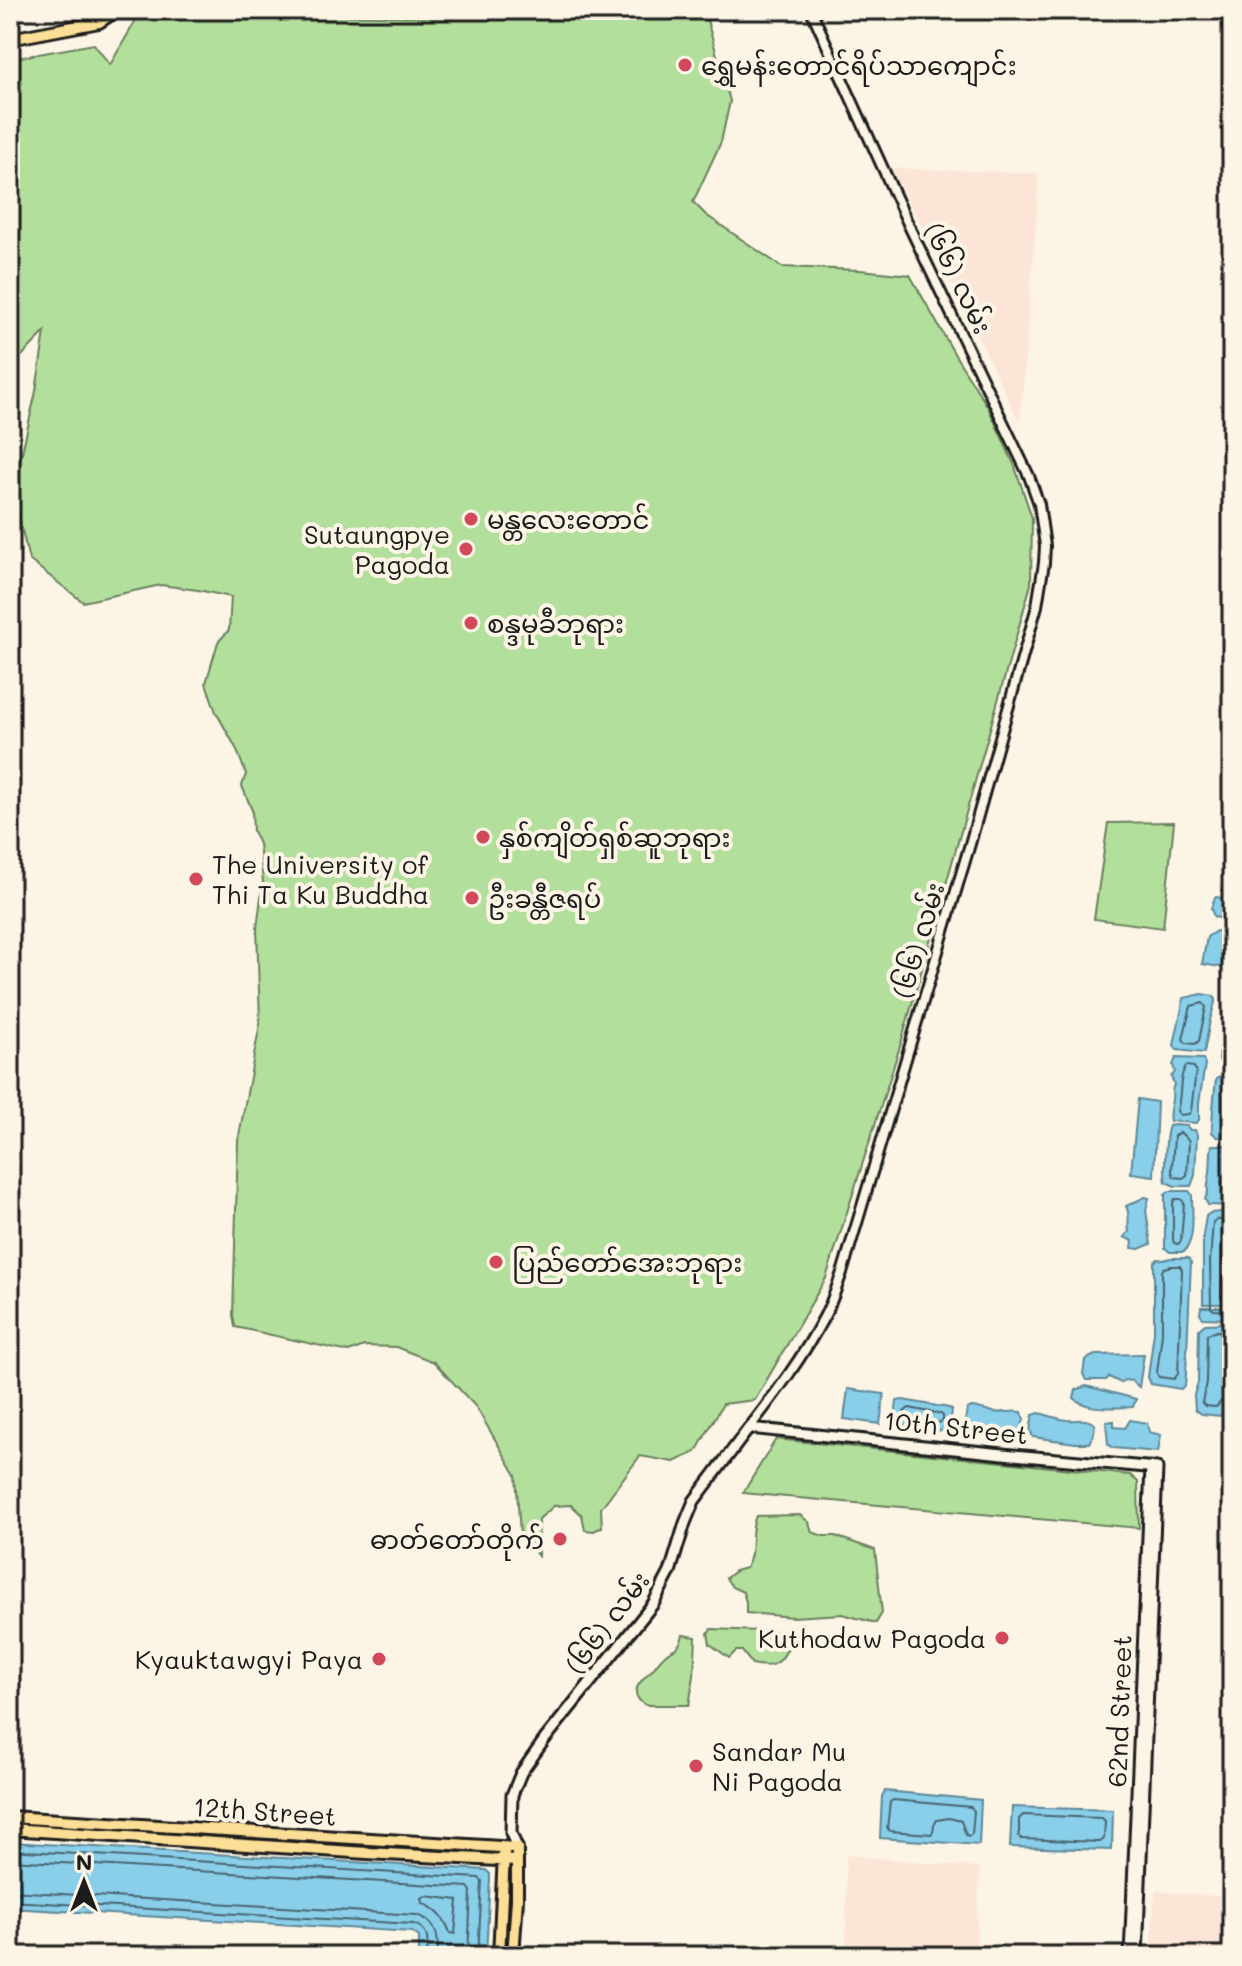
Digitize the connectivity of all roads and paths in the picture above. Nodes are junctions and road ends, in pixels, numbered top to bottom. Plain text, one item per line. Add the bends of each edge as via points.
1 (117, 10) edge
2 (811, 10) edge
3 (10, 39) edge
4 (749, 1428) junction
5 (1154, 1467) joint
6 (1146, 1648) junction
7 (10, 1817) edge
8 (10, 1829) edge
9 (511, 1833) junction
10 (504, 1848) junction
11 (517, 1848) junction
12 (504, 1861) junction
13 (517, 1861) junction
14 (499, 1956) edge
15 (513, 1956) edge
16 (1130, 1956) edge
17 (1137, 1956) edge

1 - 3 main road via 99,22
2 - 4 street, (၆၆) လမ်း via 1026,468 1045,546 1037,606 992,768 843,1270 815,1334
4 - 5 main road, 10th Street
4 - 9 main road, (၆၆) လမ်း via 694,1501 670,1572 648,1612 526,1765 512,1795
5 - 6 main road, 62nd Street
6 - 16 main road, 62nd Street
6 - 17 main road, 62nd Street
7 - 10 main road, 12th Street
8 - 12 main road, 12th Street
9 - 10 main road, (၆၆) လမ်း
9 - 11 main road, (၆၆) လမ်း
10 - 11 main road, 12th Street
10 - 12 main road, (၆၆) လမ်း
11 - 13 main road, (၆၆) လမ်း
12 - 13 main road, 12th Street
12 - 14 main road, (၆၆) လမ်း
13 - 15 main road, (၆၆) လမ်း

